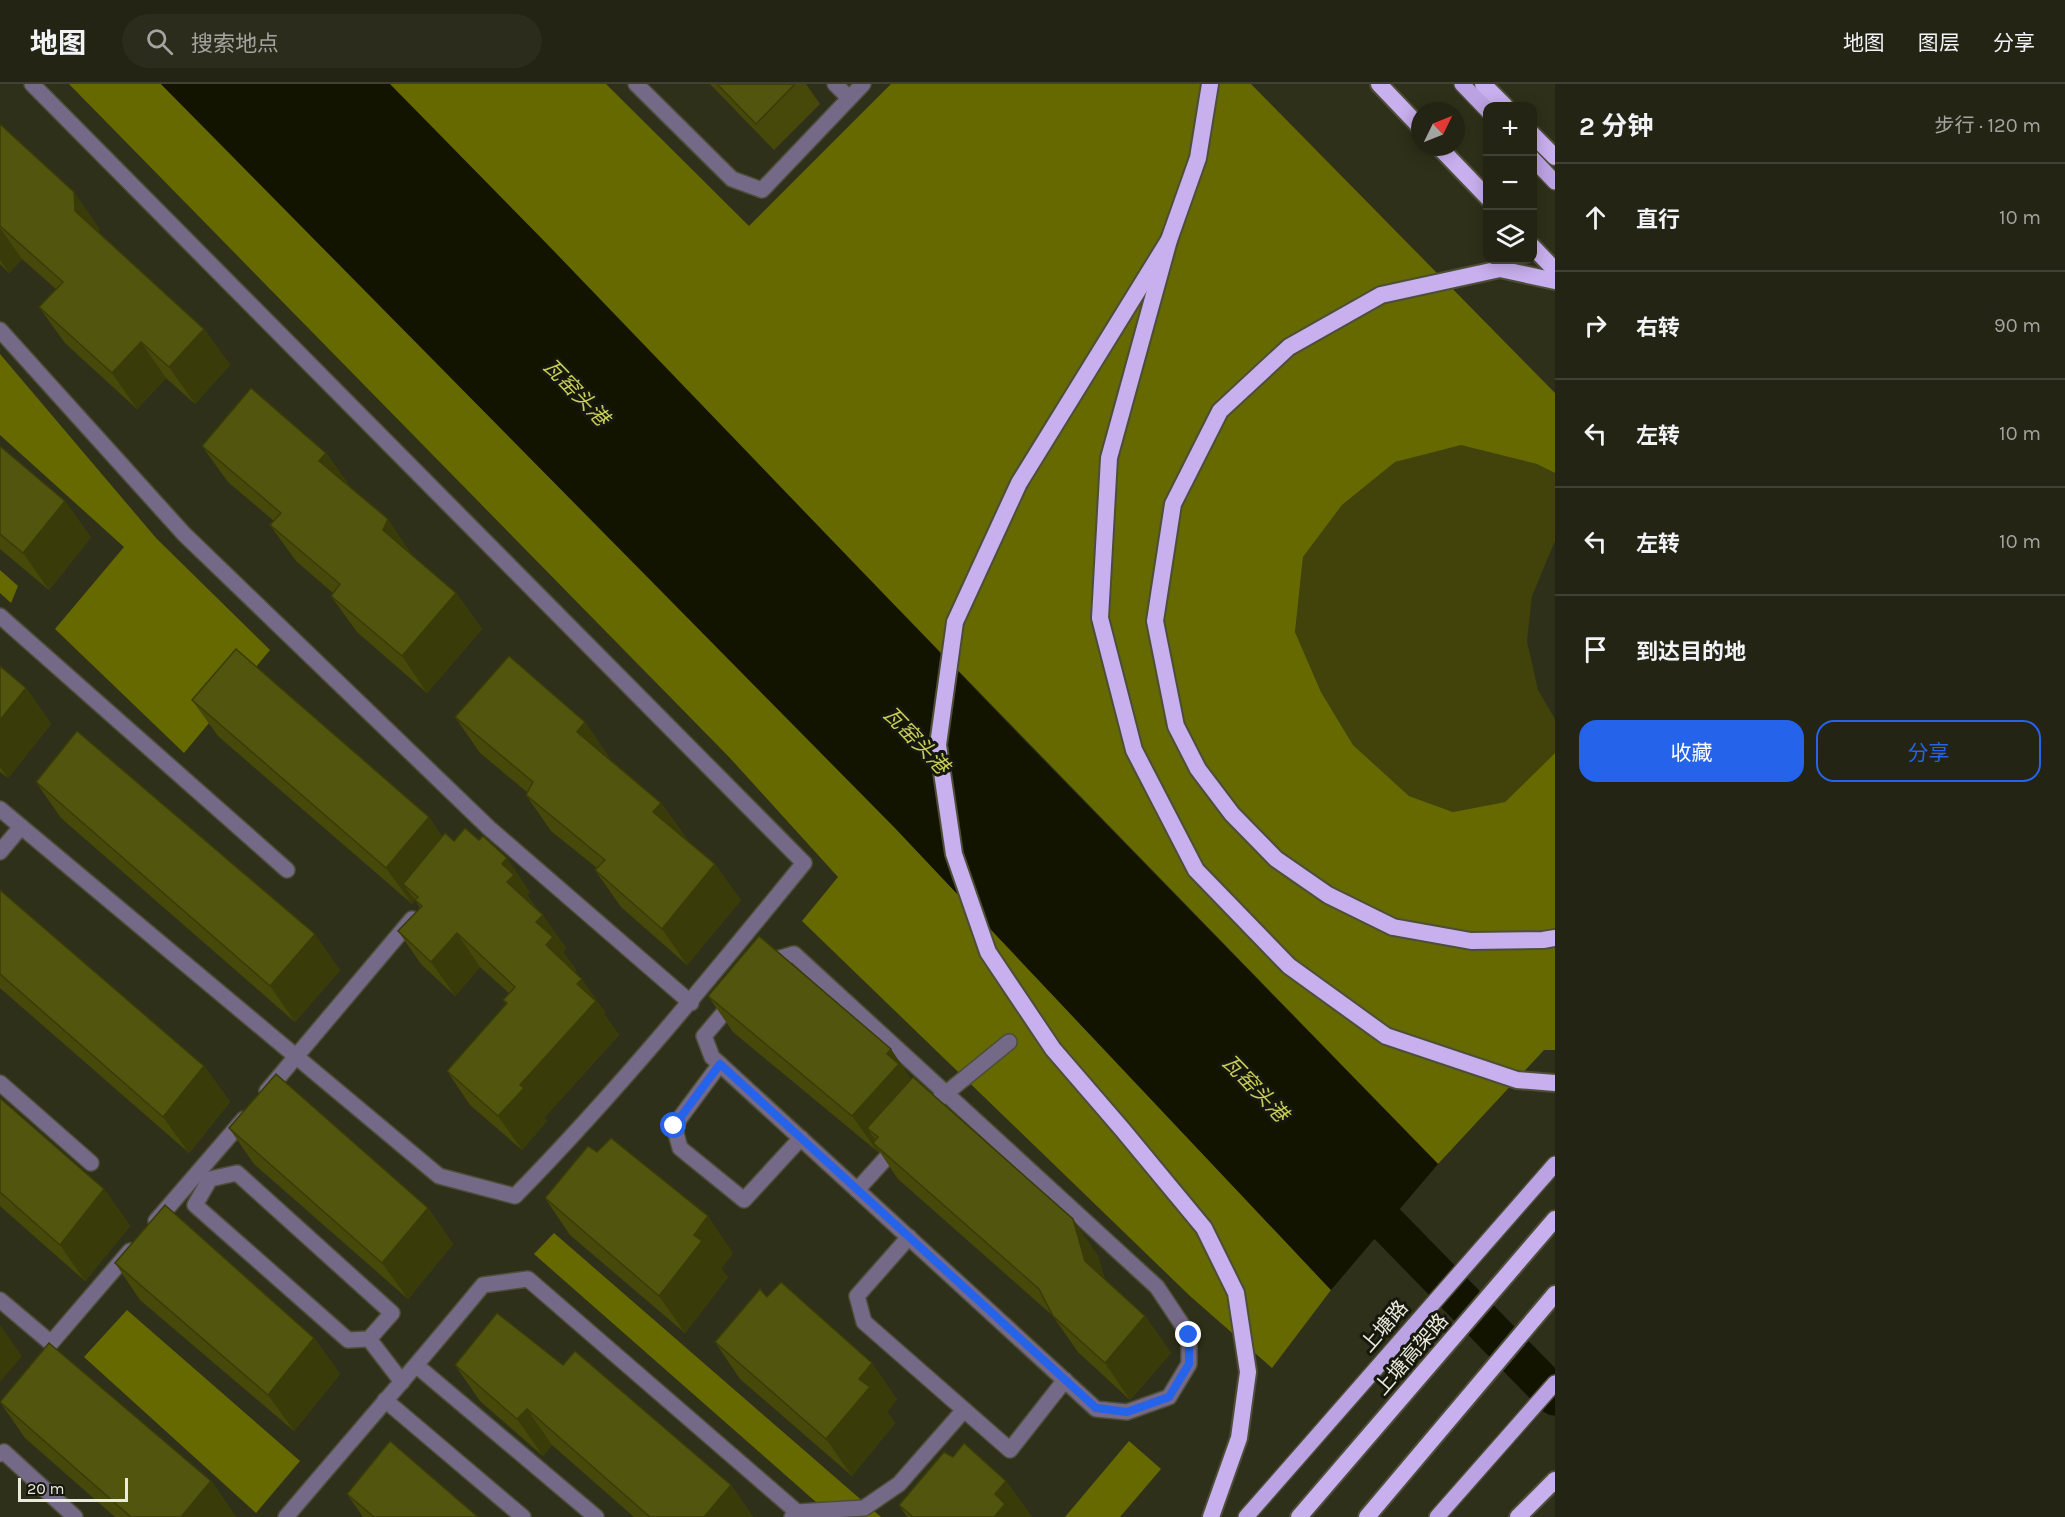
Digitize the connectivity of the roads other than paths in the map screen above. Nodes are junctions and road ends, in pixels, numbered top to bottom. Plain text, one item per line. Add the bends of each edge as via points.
1 (32, 84) edge
2 (636, 84) edge
3 (835, 84) edge
4 (863, 84) edge
5 (1210, 84) edge
6 (1379, 84) edge
7 (1462, 84) edge
8 (1483, 84) edge
9 (849, 98) junction
10 (1501, 102) edge
11 (1483, 106) edge
12 (1411, 118) edge
13 (1537, 138) edge
14 (1448, 156) edge
15 (1555, 157) edge
16 (1537, 162) edge
17 (1555, 182) edge
18 (1483, 193) edge
19 (1169, 240) junction
20 (1537, 250) edge
21 (1555, 270) edge
22 (1555, 281) edge
23 (0, 330) edge
24 (0, 616) edge
25 (0, 809) edge
26 (21, 827) junction
27 (0, 852) edge
28 (287, 870) dead end
29 (419, 910) edge
30 (1555, 938) edge
31 (691, 1003) junction
32 (1009, 1042) dead end
33 (297, 1057) junction
34 (720, 1064) junction
35 (0, 1083) edge
36 (1555, 1083) edge
37 (945, 1092) junction
38 (929, 1110) edge
39 (905, 1136) edge
40 (801, 1138) junction
41 (91, 1163) dead end
42 (1555, 1164) edge
43 (857, 1190) junction
44 (1555, 1219) edge
45 (909, 1237) junction
46 (1555, 1294) edge
47 (0, 1300) edge
48 (369, 1340) junction
49 (417, 1366) junction
50 (1065, 1380) junction
51 (402, 1382) junction
52 (1555, 1383) edge
53 (385, 1400) junction
54 (964, 1410) junction
55 (0, 1454) edge
56 (1555, 1480) edge
57 (794, 1514) edge
58 (1439, 1516) edge
59 (75, 1517) edge
60 (286, 1517) edge
61 (523, 1517) edge
62 (596, 1517) edge
63 (1211, 1517) edge
64 (1246, 1517) edge
65 (1299, 1517) edge
66 (1367, 1517) edge
67 (1518, 1517) edge

1 - 31 street via 804,863
2 - 9 street via 732,179 762,190
3 - 9 street
4 - 9 street
5 - 19 highway via 1198,158
6 - 12 highway
7 - 11 main road
8 - 10 highway
13 - 15 highway
14 - 18 highway
16 - 17 main road
19 - 36 highway via 1109,458 1100,618 1134,750 1197,870 1289,966 1386,1036 1517,1080
19 - 63 highway via 1019,483 955,622 938,745 954,854 988,952 1053,1049 1204,1228 1236,1293 1248,1372 1239,1438
20 - 21 highway
22 - 30 highway via 1500,269 1381,295 1289,347 1220,411 1173,504 1155,621 1176,726 1198,769 1232,814 1276,859 1328,895 1393,927 1471,941
23 - 31 street via 184,534 484,832
24 - 28 street
25 - 26 street
26 - 27 street
26 - 33 street
29 - 33 street
31 - 33 street via 515,1196 439,1176
32 - 37 street
33 - 47 street via 51,1343
34 - 37 street via 712,1057 704,1036 767,962 794,954
34 - 40 street
34 - 40 street via 674,1126 680,1148 744,1200
35 - 41 street
37 - 38 street
37 - 50 street via 1157,1287 1189,1335 1189,1364 1169,1397 1127,1412 1096,1408
39 - 43 street
40 - 43 street
42 - 64 main road, 上塘路
43 - 45 street
44 - 65 highway, 上塘高架路
45 - 50 street
45 - 54 street via 857,1296 864,1322
46 - 66 highway
48 - 48 street via 392,1313 237,1173 210,1179 195,1205 348,1340
48 - 51 street
49 - 51 street
49 - 57 street via 483,1285 528,1279
49 - 62 street
50 - 54 street via 1010,1450
51 - 53 street
52 - 58 main road
53 - 60 street
53 - 61 street
54 - 57 street via 898,1484 864,1509
55 - 59 street via 4,1452
56 - 67 highway

